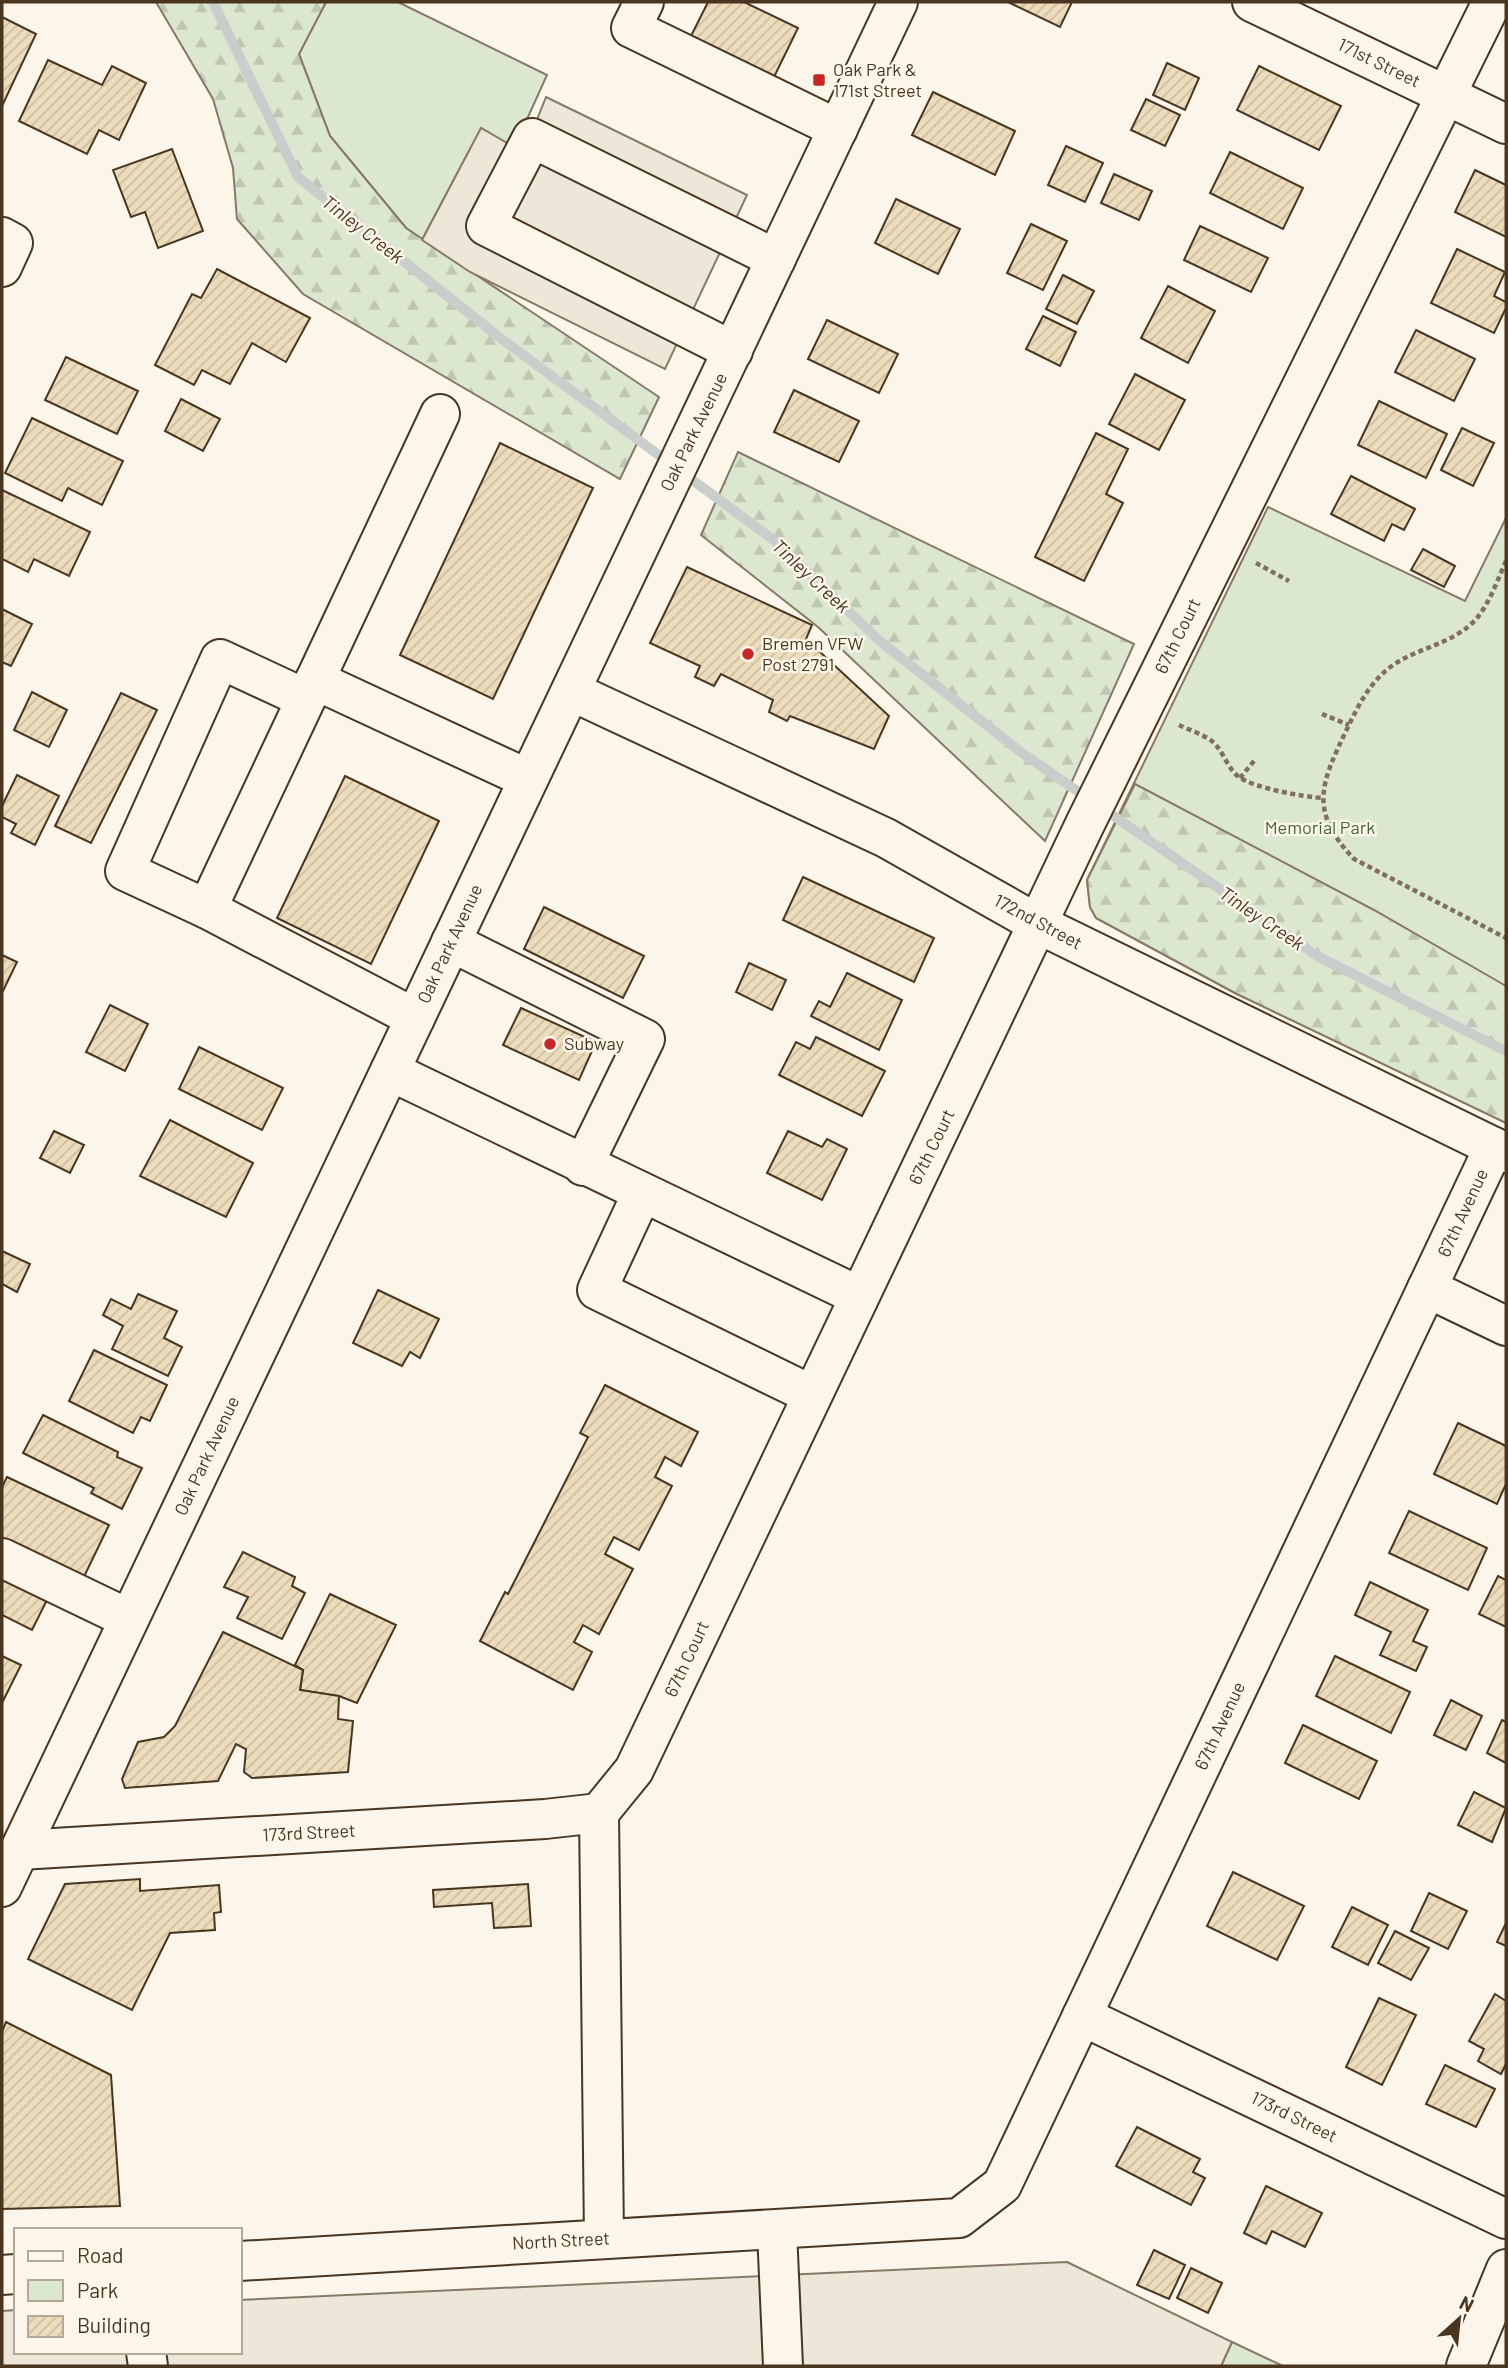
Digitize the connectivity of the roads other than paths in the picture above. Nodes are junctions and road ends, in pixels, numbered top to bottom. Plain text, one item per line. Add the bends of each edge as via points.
1 (643, 2) edge
2 (898, 2) edge
3 (1252, 2) edge
4 (1492, 2) edge
5 (1446, 96) junction
6 (1506, 124) edge
7 (838, 129) junction
8 (776, 259) junction
9 (733, 351) junction
10 (440, 414) dead end
11 (311, 690) junction
12 (570, 691) junction
13 (528, 779) junction
14 (208, 909) junction
15 (1038, 924) junction
16 (451, 942) junction
17 (415, 1018) junction
18 (390, 1071) junction
19 (1500, 1150) edge
20 (583, 1166) junction
21 (642, 1193) junction
22 (1427, 1288) junction
23 (859, 1296) junction
24 (1506, 1326) edge
25 (813, 1395) junction
26 (2, 1558) edge
27 (130, 1619) junction
28 (599, 1813) junction
29 (10, 1860) edge
30 (1082, 2015) junction
31 (1506, 2218) edge
32 (882, 2224) joint
33 (778, 2231) junction
34 (604, 2238) junction
35 (242, 2261) edge
36 (1506, 2269) edge
37 (783, 2366) edge
38 (1466, 2366) edge

1 - 7 street via 631,28
2 - 7 street, Oak Park Avenue
3 - 5 street, 171st Street
4 - 5 street, 67th Court
5 - 6 street, 171st Street
5 - 15 street, 67th Court
7 - 8 street, Oak Park Avenue
8 - 9 street, Oak Park Avenue
8 - 9 street via 532,138 486,226
9 - 12 street, Oak Park Avenue
10 - 11 street
11 - 13 street
11 - 14 street
11 - 14 street via 220,659 125,870
12 - 13 street, Oak Park Avenue
12 - 15 street, 172nd Street via 886,838
13 - 16 street, Oak Park Avenue
14 - 17 street
15 - 19 street, 172nd Street
15 - 23 street, 67th Court
16 - 17 street, Oak Park Avenue
16 - 20 street via 645,1039
17 - 18 street, Oak Park Avenue
18 - 20 street
18 - 27 street, Oak Park Avenue
19 - 22 street, 67th Avenue
20 - 21 street
21 - 23 street
21 - 25 street via 597,1290
22 - 24 street
22 - 30 street, 67th Avenue
23 - 25 street, 67th Court
25 - 28 street, 67th Court via 634,1770
26 - 27 street
27 - 29 street, Oak Park Avenue
28 - 29 street, 173rd Street
28 - 34 street
30 - 31 street, 173rd Street
30 - 32 street, 67th Avenue via 1002,2185 959,2218
32 - 33 street, North Street
33 - 34 street, North Street
33 - 37 street
34 - 35 street, North Street
36 - 38 street

